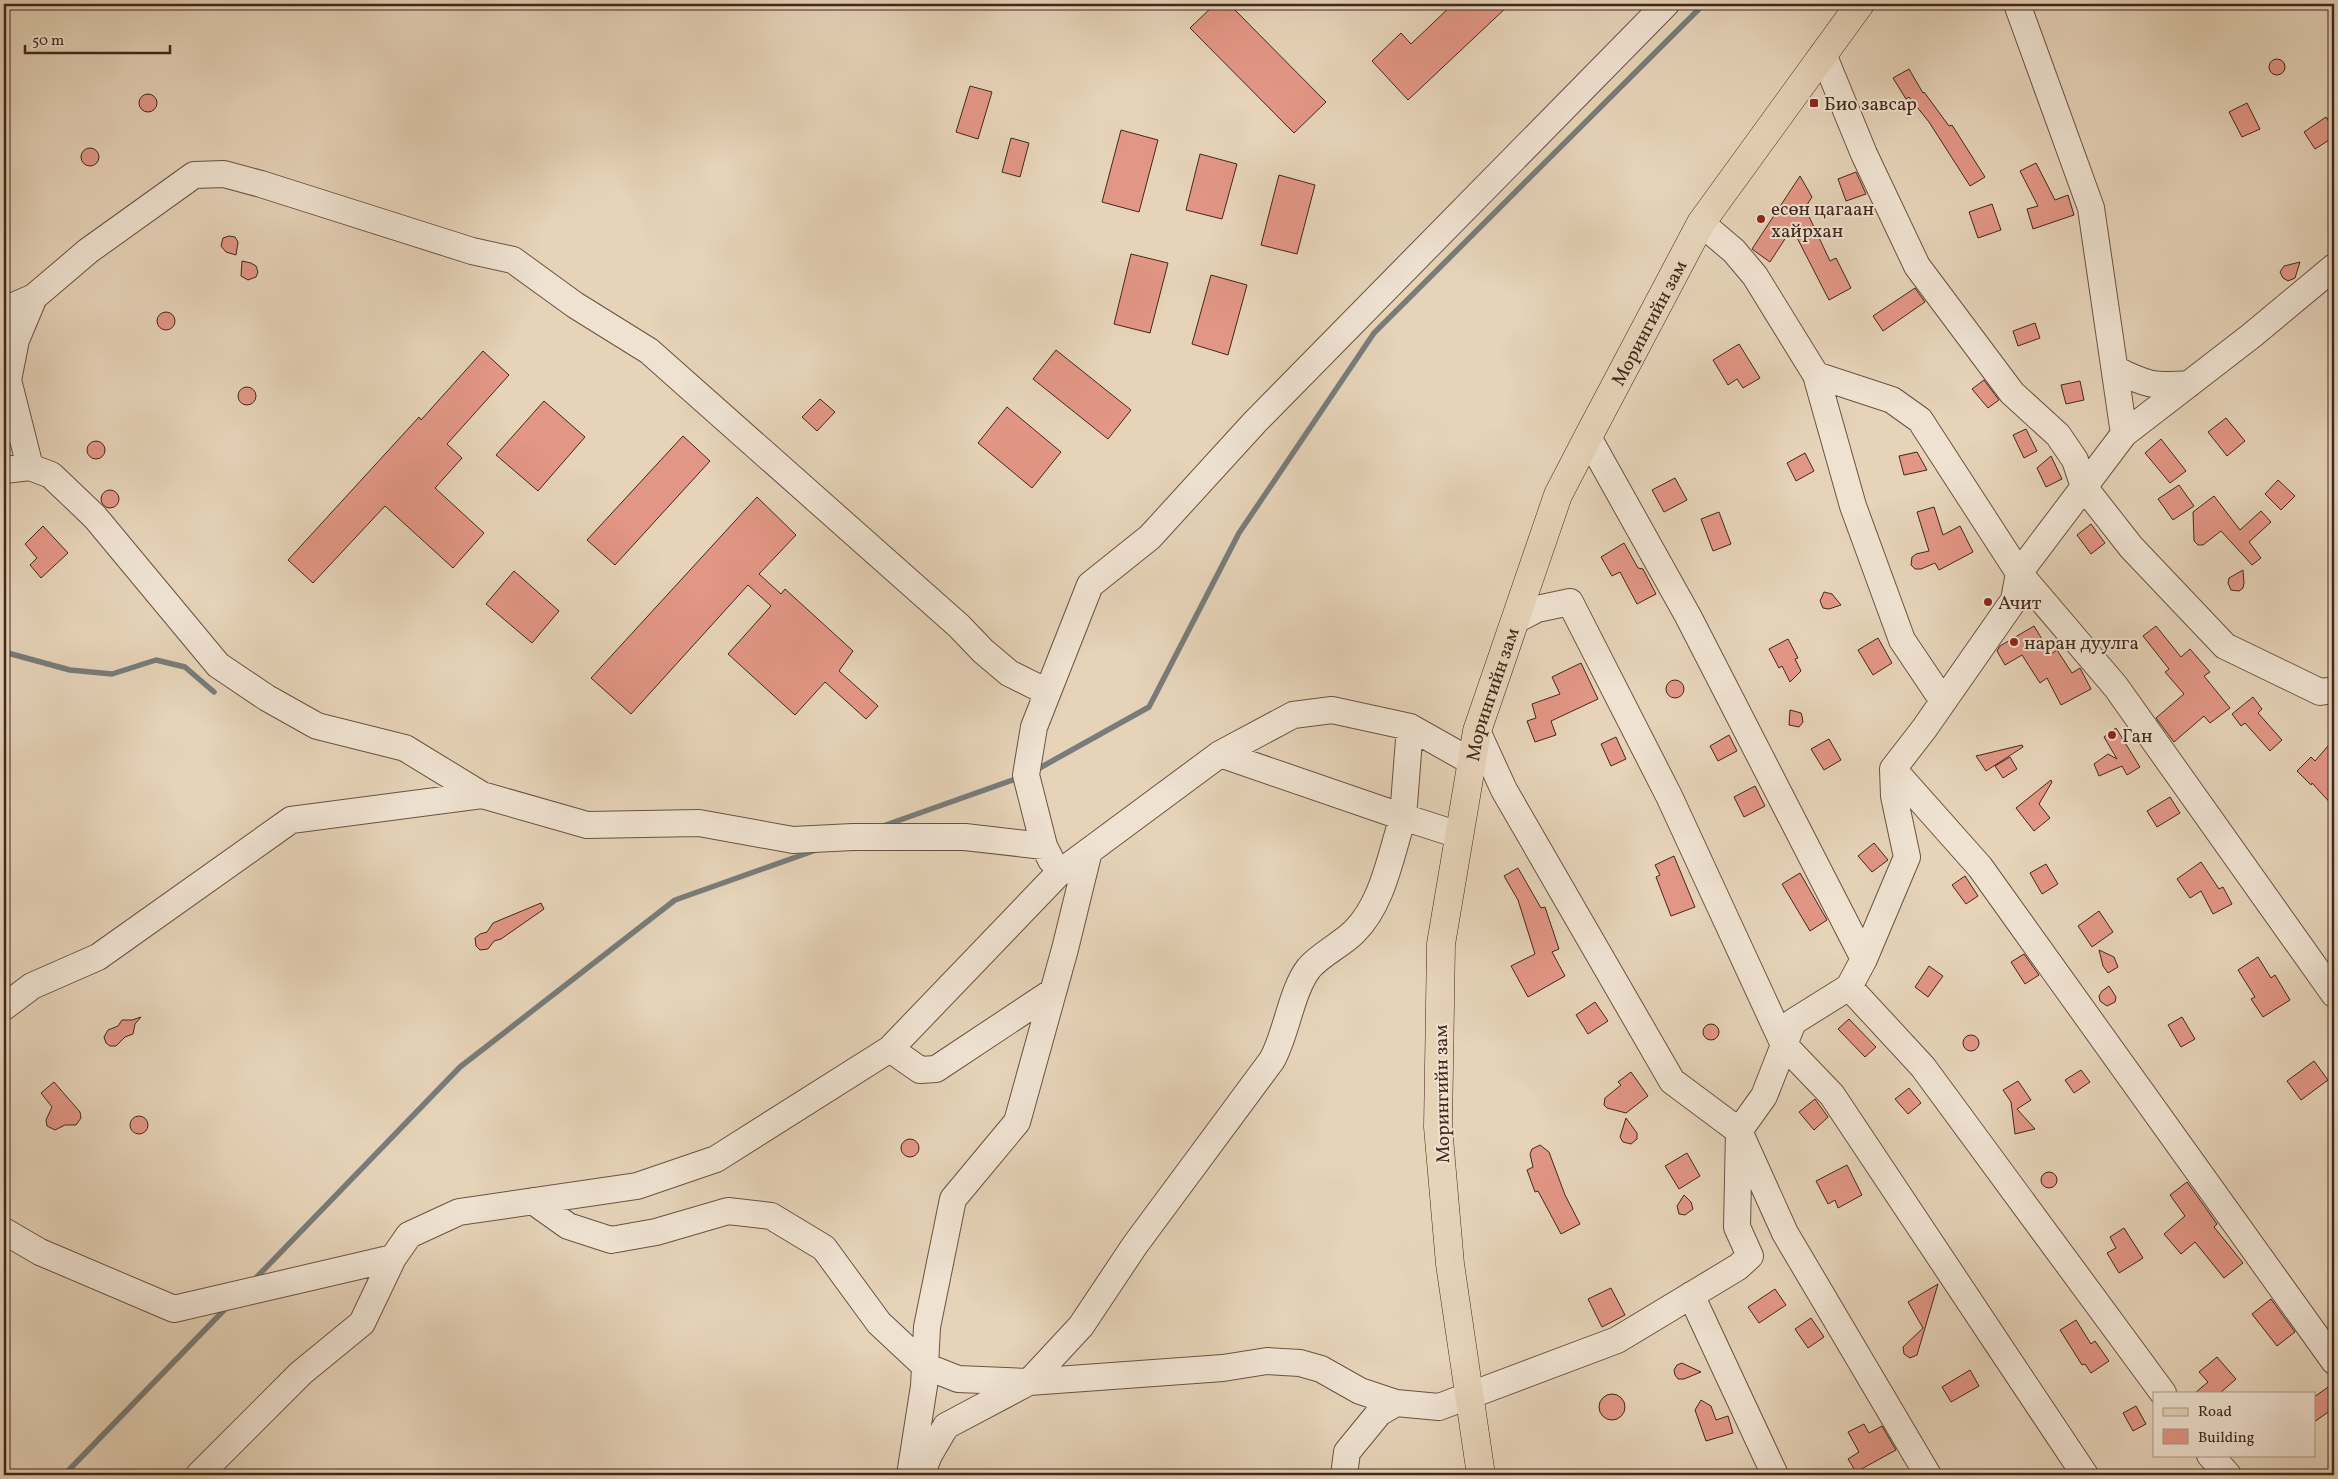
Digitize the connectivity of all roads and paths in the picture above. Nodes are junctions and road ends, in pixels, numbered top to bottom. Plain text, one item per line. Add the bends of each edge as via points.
1 (1666, 4) edge
2 (1860, 4) edge
3 (2017, 4) edge
4 (1823, 54) junction
5 (1701, 223) junction
6 (2334, 267) edge
7 (34, 298) junction
8 (4, 310) edge
9 (2115, 370) junction
10 (1816, 375) junction
11 (2190, 384) junction
12 (2124, 434) junction
13 (1588, 437) junction
14 (4, 440) edge
15 (30, 467) junction
16 (4, 470) edge
17 (2084, 487) junction
18 (2019, 573) junction
19 (1516, 620) junction
20 (2334, 690) edge
21 (1047, 692) junction
22 (1943, 701) junction
23 (1410, 727) junction
24 (1477, 731) junction
25 (1220, 754) junction
26 (1472, 762) junction
27 (1893, 769) junction
28 (482, 795) junction
29 (1403, 817) junction
30 (1458, 835) junction
31 (1044, 846) junction
32 (1089, 851) junction
33 (1058, 874) junction
34 (1864, 959) junction
35 (1848, 987) junction
36 (1052, 992) junction
37 (2334, 994) edge
38 (4, 1007) edge
39 (1784, 1045) junction
40 (890, 1048) junction
41 (1739, 1131) junction
42 (533, 1201) junction
43 (4, 1230) edge
44 (393, 1258) junction
45 (1692, 1295) junction
46 (2334, 1361) edge
47 (925, 1366) junction
48 (1029, 1382) junction
49 (2162, 1392) edge
50 (1469, 1396) junction
51 (1396, 1403) junction
52 (2211, 1456) edge
53 (199, 1475) edge
54 (910, 1475) edge
55 (920, 1475) edge
56 (1344, 1475) edge
57 (1481, 1475) edge
58 (1775, 1475) edge
59 (1928, 1475) edge
60 (2085, 1475) edge
61 (2228, 1475) edge

1 - 21 street via 1254,422 1150,537 1090,585
2 - 4 main road, Морингийн зам
3 - 9 street via 2091,208
4 - 5 main road, Морингийн зам
4 - 17 street via 1864,154 1917,266 2012,393 2058,435 2075,460
5 - 10 street via 1734,251 1755,276
5 - 13 main road, Морингийн зам
6 - 11 street
7 - 8 street
7 - 15 street via 16,340 8,380
7 - 21 street via 88,251 194,175 224,174 472,252 513,260 575,305 649,352 959,626 983,651 1009,673
9 - 11 street via 2143,384 2161,387
9 - 12 street
10 - 18 street via 1892,400 1920,420
10 - 22 street via 1853,506 1902,640
11 - 12 street
12 - 17 street
13 - 19 main road, Морингийн зам via 1558,495
13 - 34 street via 1688,616
14 - 15 street
15 - 16 street
15 - 28 street via 51,475 95,517 218,665 267,698 318,726 405,748
17 - 18 street
17 - 20 street via 2131,547 2225,646 2320,692
18 - 22 street via 2014,600
18 - 37 street via 2116,688
19 - 24 main road, Морингийн зам
19 - 39 street via 1536,609 1570,602 1669,796
21 - 31 street via 1034,727 1026,775
22 - 27 street
23 - 25 street via 1332,710 1293,715
23 - 26 street
23 - 29 street
24 - 26 main road, Морингийн зам
24 - 41 street via 1504,790 1672,1081
25 - 29 street
25 - 32 street
26 - 30 main road, Морингийн зам
27 - 34 street via 1894,796 1907,857
27 - 46 street via 1980,867
28 - 31 street via 586,826 699,822 793,840 965,837
28 - 38 street via 291,820 98,957 32,986
29 - 30 street
29 - 48 street via 1376,900 1355,931 1310,968 1299,986 1282,1042 1272,1060 1135,1245 1081,1326
30 - 50 main road, Морингийн зам via 1442,944 1438,1126 1450,1264
31 - 33 street
32 - 33 street
32 - 36 street
33 - 40 street
34 - 35 street
35 - 39 street via 1793,1022
35 - 49 street via 1923,1068
36 - 40 street via 936,1070 920,1070
36 - 47 street via 1017,1122 953,1199 927,1327
39 - 41 street via 1764,1096
39 - 60 street via 1832,1095
40 - 42 street via 716,1159 637,1186
41 - 45 street via 1737,1227 1750,1256
41 - 59 street via 1786,1233
42 - 44 street via 459,1212 410,1235
42 - 47 street via 568,1226 611,1240 656,1232 728,1211 771,1216 824,1248 879,1322
43 - 44 street via 40,1252 174,1308
44 - 53 street via 362,1323 301,1373
45 - 50 street via 1617,1340
45 - 58 street
47 - 48 street via 958,1379
47 - 54 street
48 - 51 street via 1223,1368 1267,1360 1321,1369 1360,1391
48 - 55 street via 946,1426
50 - 51 street via 1440,1408
50 - 57 main road, Морингийн зам
51 - 56 street via 1379,1413 1347,1452
52 - 61 street

